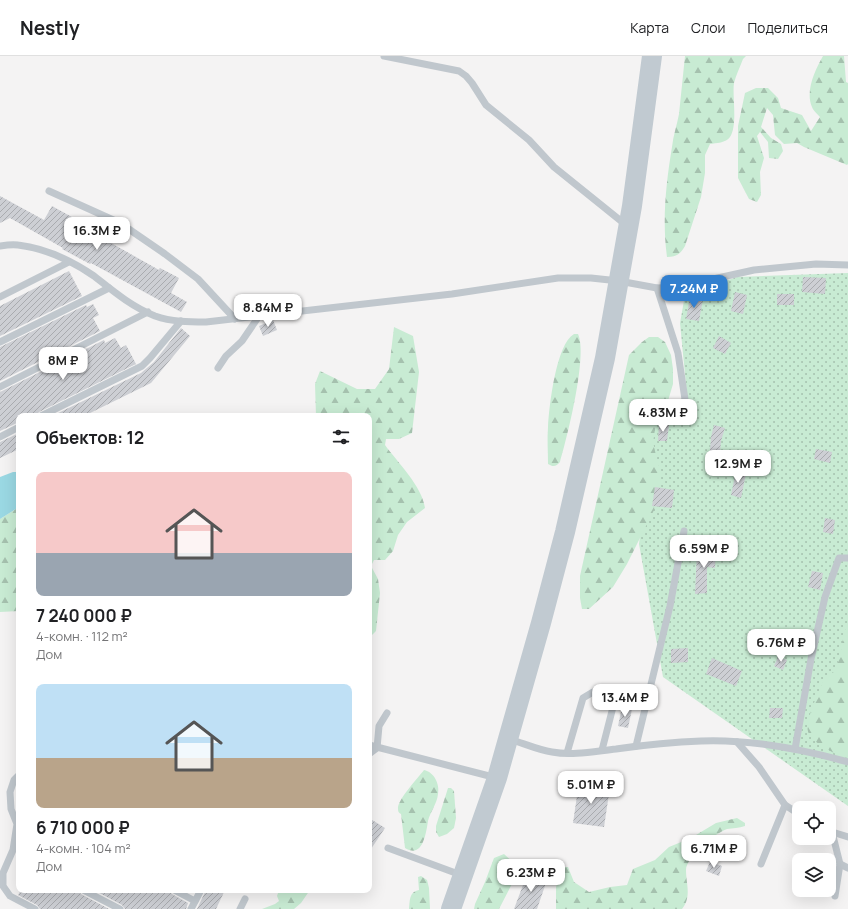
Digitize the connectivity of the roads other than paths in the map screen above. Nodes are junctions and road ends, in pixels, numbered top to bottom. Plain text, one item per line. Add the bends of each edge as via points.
1 (384, 56) edge
2 (652, 56) edge
3 (49, 192) dead end
4 (628, 227) junction
5 (0, 246) edge
6 (70, 262) junction
7 (848, 265) edge
8 (619, 281) junction
9 (109, 288) junction
10 (657, 288) junction
11 (0, 296) edge
12 (148, 312) junction
13 (259, 316) junction
14 (235, 319) junction
15 (181, 322) junction
16 (0, 342) edge
17 (218, 368) dead end
18 (0, 387) edge
19 (686, 406) dead end
20 (47, 413) edge
21 (16, 428) edge
22 (0, 436) edge
23 (684, 531) dead end
24 (848, 558) edge
25 (387, 713) dead end
26 (508, 739) junction
27 (737, 742) junction
28 (372, 746) edge
29 (636, 746) junction
30 (377, 748) junction
31 (795, 749) junction
32 (602, 750) junction
33 (372, 752) edge
34 (567, 753) junction
35 (848, 762) edge
36 (16, 778) edge
37 (497, 778) junction
38 (785, 805) junction
39 (792, 810) edge
40 (16, 820) edge
41 (836, 833) edge
42 (16, 834) edge
43 (848, 837) edge
44 (835, 845) edge
45 (388, 848) dead end
46 (12, 854) junction
47 (16, 856) edge
48 (761, 864) dead end
49 (840, 864) junction
50 (848, 868) edge
51 (463, 876) junction
52 (89, 893) edge
53 (180, 893) edge
54 (199, 893) edge
55 (836, 896) dead end
56 (245, 899) dead end
57 (195, 901) junction
58 (36, 909) edge
59 (120, 909) edge
60 (191, 909) edge
61 (240, 909) edge
62 (451, 909) edge

1 - 4 lane via 459,71 472,82 486,105 529,140 554,167
2 - 4 main road
3 - 14 lane via 120,223 198,279
4 - 8 main road
5 - 6 lane via 17,244 38,249
6 - 9 lane
6 - 11 lane
7 - 10 lane via 816,264 754,270 677,287
8 - 10 lane
8 - 13 lane via 558,278 452,294
8 - 26 main road via 565,532
9 - 12 lane
9 - 16 lane
10 - 19 lane via 678,353
12 - 15 lane
12 - 18 lane
13 - 14 lane
13 - 17 lane via 242,341
14 - 15 lane
15 - 20 lane via 142,366
21 - 22 lane
23 - 29 lane via 670,606
24 - 31 lane via 838,558 825,597
25 - 30 lane via 379,726
26 - 34 lane via 552,752
26 - 37 main road
27 - 29 lane via 702,741
27 - 31 lane
27 - 38 lane via 759,767
28 - 30 lane
29 - 32 lane
30 - 33 lane
30 - 37 lane
31 - 35 lane
32 - 34 lane
32 - 34 lane via 613,707 608,697 593,692 583,698
36 - 40 lane via 10,792 11,809
37 - 51 main road
38 - 39 lane
38 - 48 lane
41 - 43 lane
42 - 46 lane
44 - 49 lane
45 - 51 lane
46 - 47 lane
46 - 58 lane via 3,873 3,886 10,896
49 - 50 lane
49 - 55 lane
51 - 62 main road
52 - 59 lane
53 - 57 lane
54 - 57 lane
56 - 61 lane
57 - 60 lane

